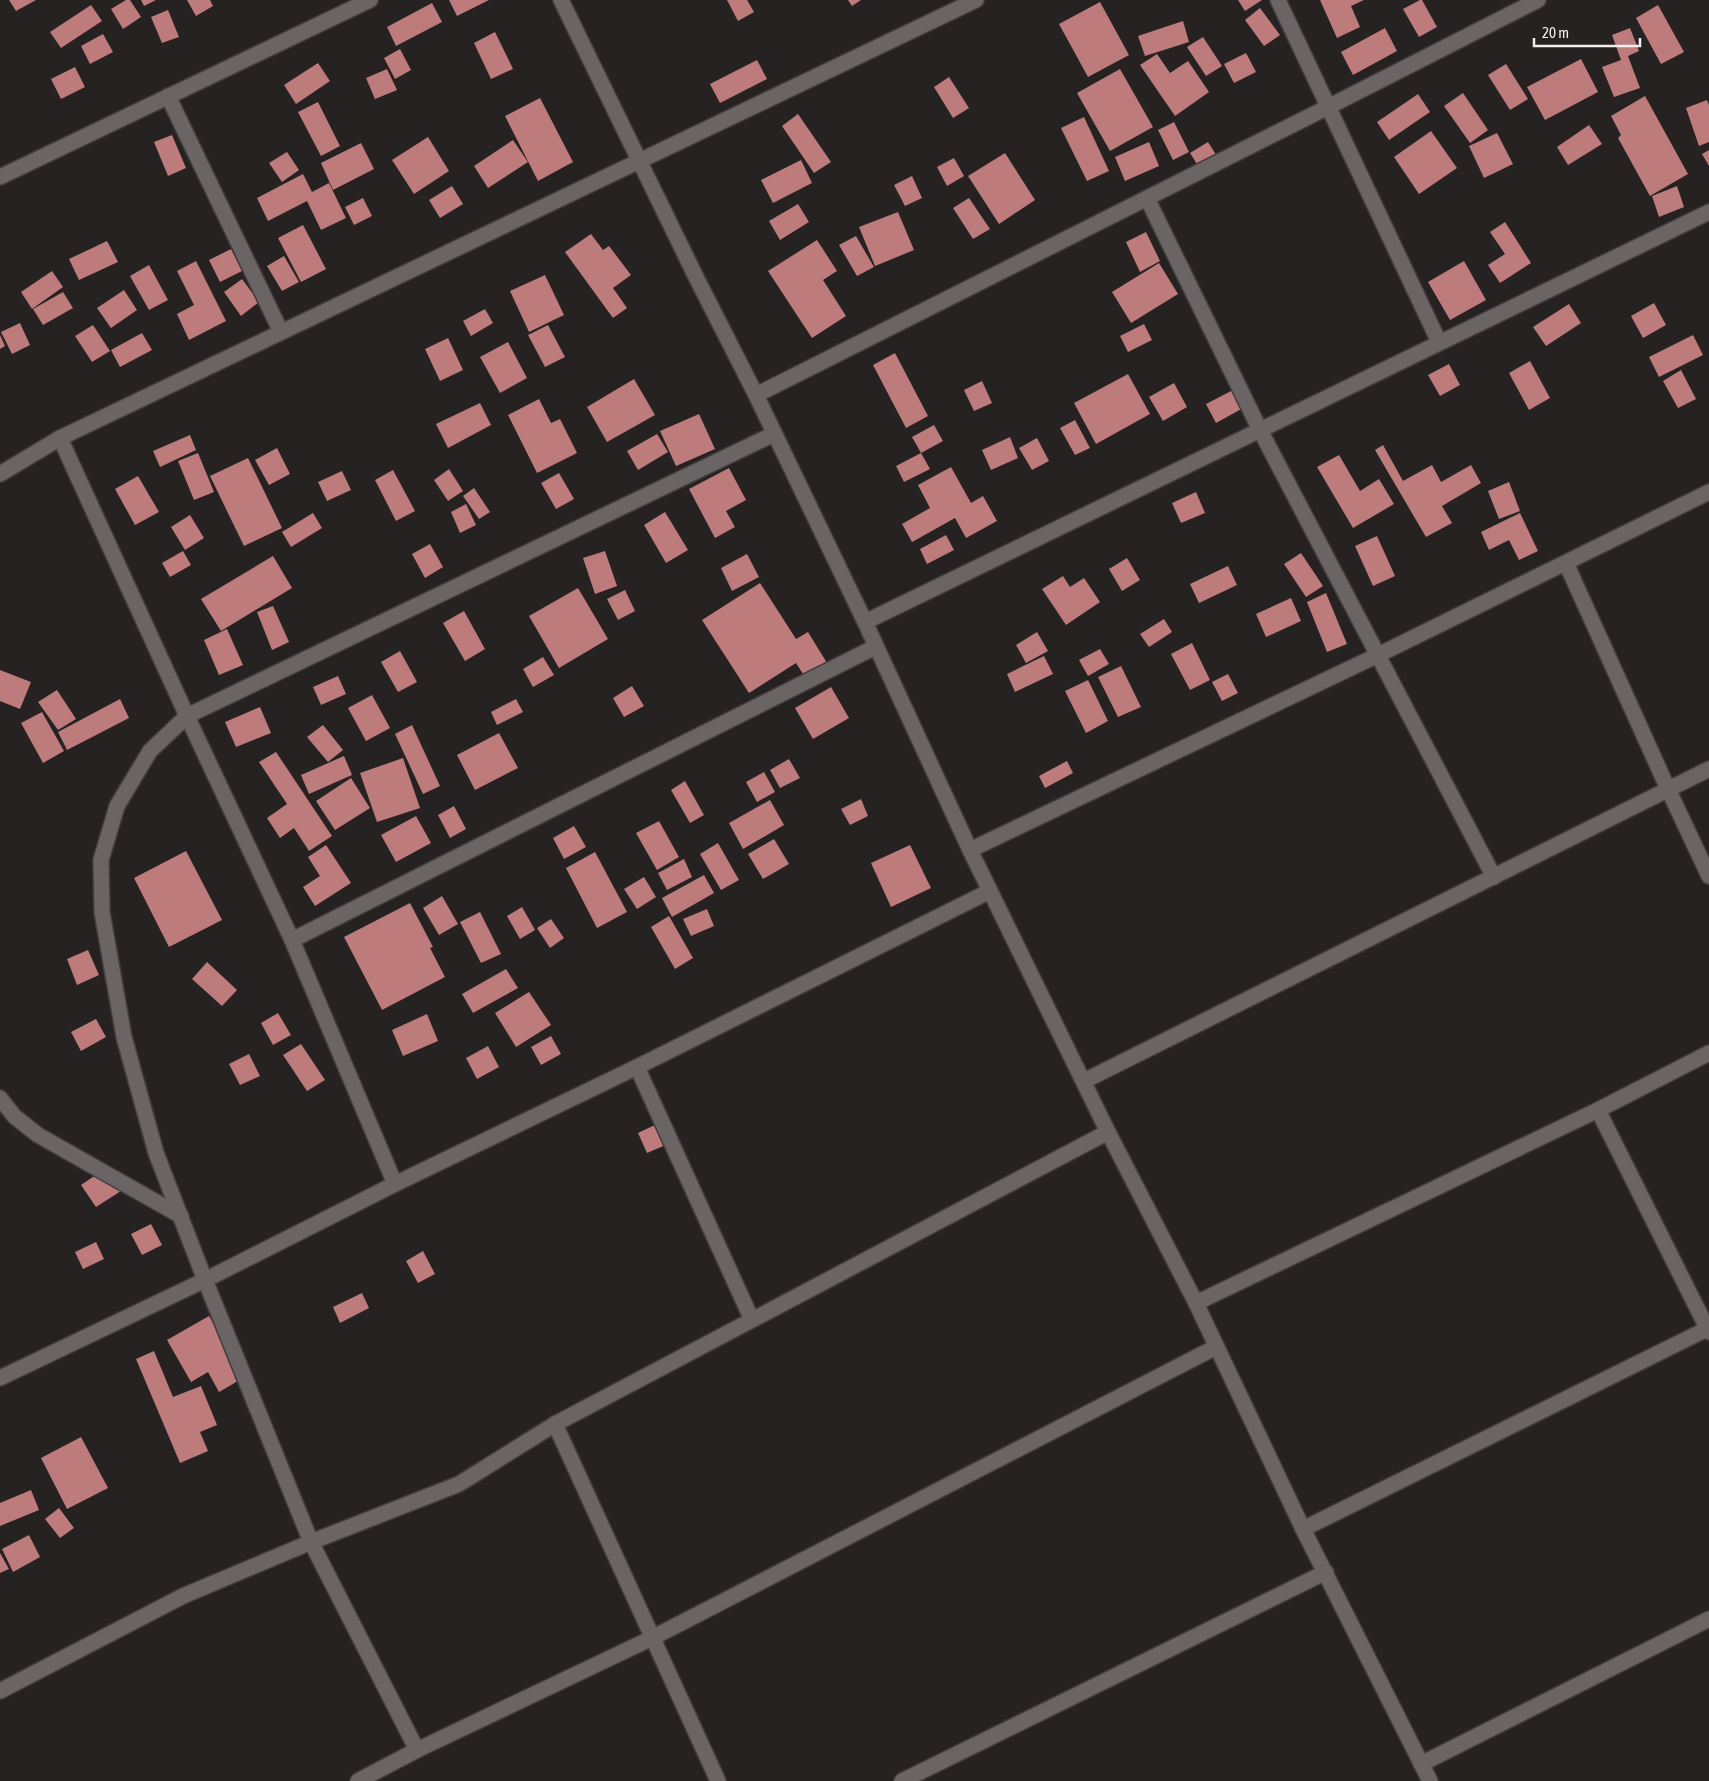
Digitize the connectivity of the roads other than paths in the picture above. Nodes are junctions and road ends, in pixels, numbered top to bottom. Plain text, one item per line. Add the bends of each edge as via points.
1 (370, 0) edge
2 (561, 0) edge
3 (976, 0) edge
4 (1278, 0) edge
5 (1538, 0) edge
6 (168, 96) junction
7 (1328, 107) junction
8 (639, 160) junction
9 (0, 177) edge
10 (1147, 198) junction
11 (1709, 212) edge
12 (281, 332) junction
13 (1439, 342) junction
14 (756, 395) junction
15 (1260, 430) junction
16 (774, 434) junction
17 (60, 438) junction
18 (0, 474) edge
19 (1709, 492) edge
20 (1566, 563) junction
21 (865, 622) junction
22 (875, 647) junction
23 (1378, 655) junction
24 (187, 716) junction
25 (1709, 769) edge
26 (1668, 789) junction
27 (970, 850) junction
28 (1709, 876) edge
29 (1494, 877) junction
30 (990, 890) junction
31 (292, 940) junction
32 (1709, 1053) edge
33 (637, 1067) junction
34 (1084, 1081) junction
35 (0, 1098) edge
36 (1598, 1110) junction
37 (1108, 1132) junction
38 (395, 1184) junction
39 (181, 1216) junction
40 (205, 1280) junction
41 (1196, 1303) junction
42 (752, 1320) junction
43 (1709, 1330) edge
44 (1216, 1347) junction
45 (0, 1378) edge
46 (555, 1424) junction
47 (1303, 1529) junction
48 (311, 1542) junction
49 (1326, 1572) junction
50 (1709, 1619) edge
51 (652, 1638) junction
52 (0, 1691) edge
53 (417, 1750) junction
54 (1421, 1764) junction
55 (358, 1781) edge
56 (718, 1781) edge
57 (902, 1781) edge
58 (1430, 1781) edge

1 - 6 street
2 - 8 street
3 - 8 street
4 - 7 street
5 - 7 street
6 - 9 street
6 - 12 street
7 - 10 street
7 - 13 street
8 - 12 street
8 - 14 street
10 - 14 street
10 - 15 street
11 - 13 street
12 - 17 street
13 - 15 street
14 - 16 street
15 - 21 street
15 - 23 street
16 - 21 street
16 - 24 street
17 - 18 street
17 - 24 street
19 - 20 street
20 - 23 street
20 - 26 street
21 - 22 street
22 - 27 street
22 - 31 street
23 - 27 street
23 - 29 street
24 - 31 street
24 - 39 street via 150,751 116,806 101,860 102,912 124,1037 156,1153
25 - 26 street
26 - 28 street
26 - 29 street
27 - 30 street
29 - 34 street
30 - 33 street
30 - 34 street
31 - 38 street
32 - 36 street
33 - 38 street
33 - 42 street
34 - 37 street
35 - 39 street via 14,1116 38,1135
36 - 41 street
36 - 43 street
37 - 41 street
37 - 42 street
38 - 40 street
39 - 40 street
40 - 45 street
40 - 48 street
41 - 44 street
42 - 46 street
43 - 47 street
44 - 47 street
44 - 51 street
46 - 48 street via 459,1484
46 - 51 street
47 - 49 street
48 - 52 street via 183,1596
48 - 53 street
49 - 54 street
49 - 57 street
50 - 54 street
51 - 53 street
51 - 56 street
53 - 55 street
54 - 58 street

